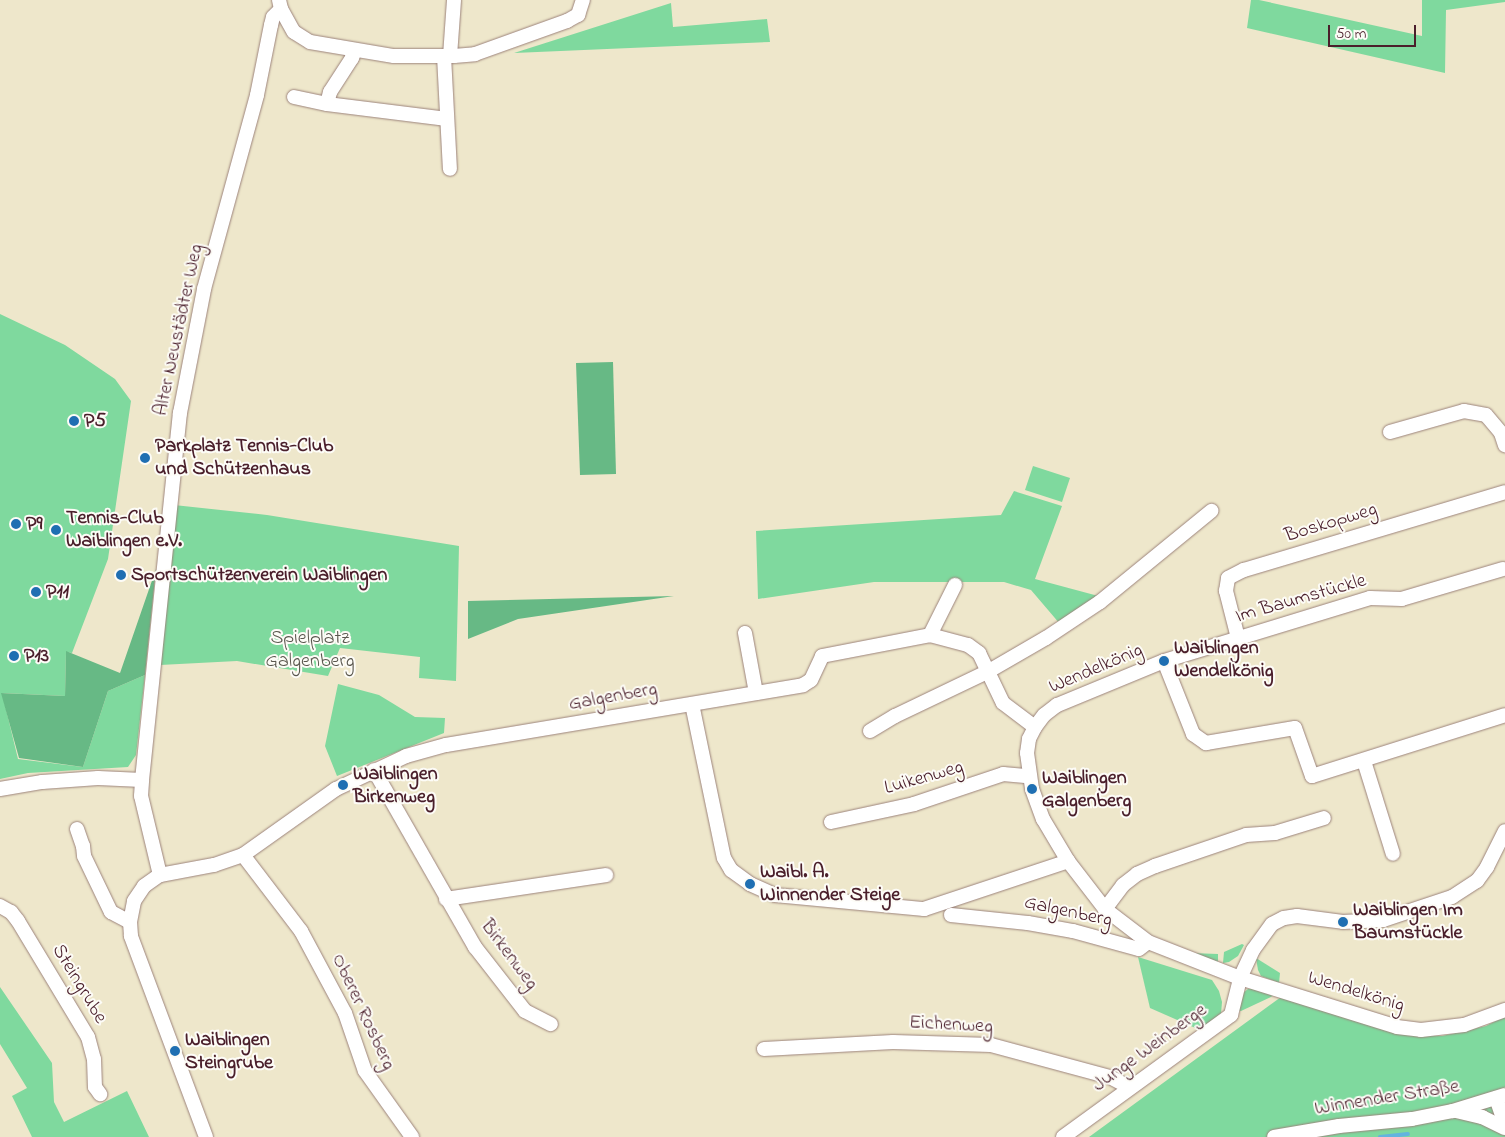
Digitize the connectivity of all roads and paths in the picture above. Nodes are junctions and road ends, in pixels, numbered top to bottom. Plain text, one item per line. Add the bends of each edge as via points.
1 (454, 0) edge
2 (583, 0) edge
3 (280, 5) edge
4 (355, 50) junction
5 (447, 56) junction
6 (294, 97) dead end
7 (327, 104) junction
8 (447, 118) junction
9 (450, 169) dead end
10 (1390, 432) dead end
11 (1505, 445) edge
12 (1505, 492) edge
13 (1210, 512) dead end
14 (1504, 570) edge
15 (955, 585) dead end
16 (745, 632) dead end
17 (930, 635) junction
18 (1238, 638) junction
19 (1164, 662) junction
20 (989, 671) junction
21 (756, 693) junction
22 (692, 704) junction
23 (1505, 715) edge
24 (1035, 726) junction
25 (870, 731) dead end
26 (1364, 761) junction
27 (374, 770) junction
28 (1028, 776) junction
29 (142, 780) junction
30 (0, 789) edge
31 (1324, 818) dead end
32 (831, 822) dead end
33 (77, 829) dead end
34 (1505, 831) edge
35 (1393, 854) dead end
36 (243, 855) junction
37 (1068, 860) junction
38 (160, 875) junction
39 (606, 875) dead end
40 (964, 894) junction
41 (446, 899) junction
42 (0, 906) edge
43 (1105, 909) junction
44 (951, 915) dead end
45 (976, 917) junction
46 (130, 922) junction
47 (1148, 942) junction
48 (1240, 978) junction
49 (1505, 1010) edge
50 (551, 1024) dead end
51 (764, 1049) dead end
52 (1129, 1087) junction
53 (100, 1094) dead end
54 (1501, 1096) edge
55 (1453, 1110) junction
56 (1505, 1126) edge
57 (206, 1137) edge
58 (412, 1137) edge
59 (1063, 1137) edge
60 (1274, 1137) edge

1 - 5 street
2 - 5 street via 578,15 475,54
3 - 4 street via 291,27 301,38
3 - 29 street, Alter Neustädter Weg via 273,17 257,95 204,289 180,413
4 - 5 street via 394,56
4 - 7 street via 330,92
5 - 8 street
6 - 7 street
7 - 8 street
8 - 9 street
10 - 11 street via 1464,411 1486,415 1501,433
12 - 18 street, Boskopweg via 1228,578 1226,591
13 - 20 street via 1100,602
14 - 18 street, Im Baumstückle via 1402,599 1370,598
15 - 17 street
16 - 21 street
17 - 20 street via 968,645 979,652
17 - 21 street via 822,656 811,680 803,685
18 - 19 street, Im Baumstückle
19 - 24 street, Wendelkönig via 1057,705
19 - 26 street, Wendelkönig via 1193,734 1206,743 1295,728 1312,776
20 - 24 street via 1003,703
20 - 25 street
21 - 22 street
22 - 27 street, Galgenberg via 446,745 406,756
22 - 40 street, Galgenberg via 724,858 731,870 750,884 775,895 924,908
23 - 26 street, Wendelkönig
24 - 28 street, Wendelkönig via 1027,752
26 - 35 street
27 - 36 street, Galgenberg via 336,789
27 - 41 street, Birkenweg
28 - 32 street, Luikenweg via 1003,774 914,804
28 - 37 street, Wendelkönig via 1043,819
29 - 30 street via 98,778
29 - 38 street, Alter Neustädter Weg via 143,804
31 - 43 street via 1275,833 1246,834 1155,866 1137,874 1124,885
33 - 46 street via 84,856 111,912
34 - 48 street via 1477,880 1452,898 1383,920 1343,922 1297,916 1284,918 1272,924 1253,950
36 - 38 street, Galgenberg via 214,865
36 - 58 street, Oberer Rosberg via 301,931 345,1013 365,1070
37 - 40 street, Galgenberg
37 - 43 street, Wendelkönig
38 - 46 street via 139,892
39 - 41 street, Birkenweg
40 - 45 street via 968,910
41 - 50 street, Birkenweg via 475,947 525,1011
42 - 53 street, Steingrube via 18,921 88,1037 94,1060 95,1087
43 - 47 street, Wendelkönig
44 - 45 street, Galgenberg
45 - 47 street, Galgenberg via 1073,931 1139,949
46 - 57 street via 136,952
47 - 48 street, Wendelkönig
48 - 49 street, Wendelkönig via 1397,1027 1421,1030 1464,1025
48 - 52 street, Junge Weinberge via 1231,1015
51 - 52 street, Eichenweg via 894,1042 990,1045 1110,1076
52 - 59 street, Junge Weinberge
54 - 55 street, Winnender Straße
54 - 56 street
55 - 56 street
55 - 60 street, Winnender Straße via 1412,1119 1339,1126

